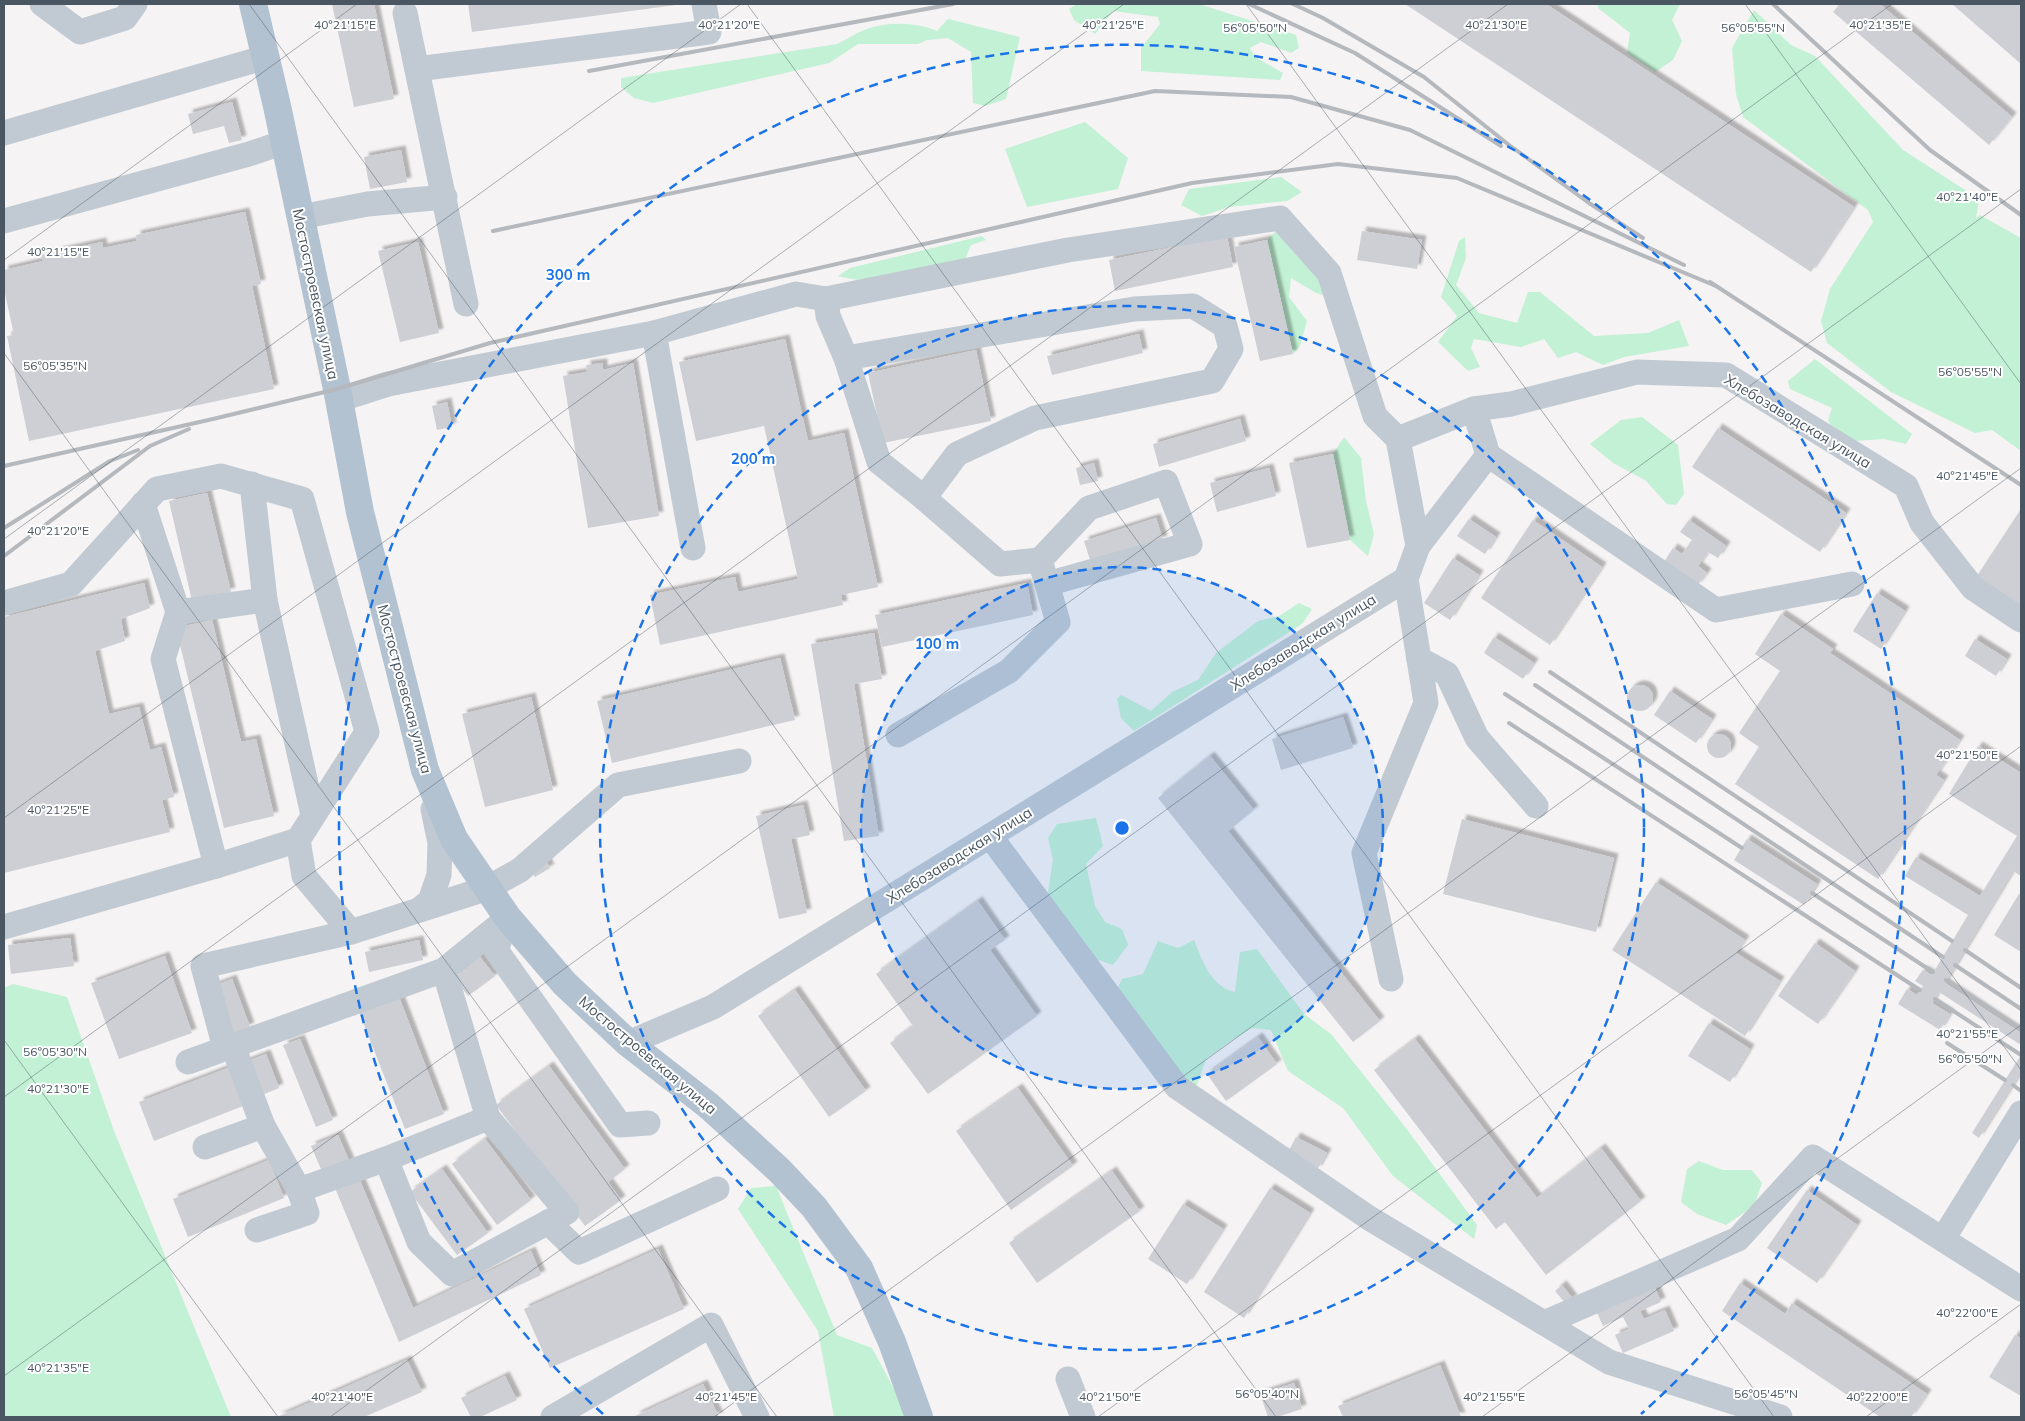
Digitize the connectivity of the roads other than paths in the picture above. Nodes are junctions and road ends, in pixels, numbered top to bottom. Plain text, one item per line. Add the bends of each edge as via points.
1 (42, 4) edge
2 (135, 4) edge
3 (253, 4) edge
4 (704, 4) edge
5 (405, 13) dead end
6 (266, 57) junction
7 (417, 69) junction
8 (4, 133) edge
9 (285, 142) junction
10 (445, 197) junction
11 (300, 217) junction
12 (4, 221) edge
13 (826, 299) junction
14 (466, 304) dead end
15 (654, 333) junction
16 (846, 358) junction
17 (338, 400) junction
18 (1474, 409) junction
19 (1398, 439) junction
20 (1488, 455) junction
21 (252, 484) junction
22 (924, 498) junction
23 (143, 504) junction
24 (1418, 546) junction
25 (692, 548) dead end
26 (1044, 572) junction
27 (1406, 579) junction
28 (1852, 584) dead end
29 (265, 600) junction
30 (4, 603) edge
31 (178, 612) junction
32 (2021, 620) edge
33 (1419, 659) junction
34 (898, 735) dead end
35 (739, 761) dead end
36 (425, 770) junction
37 (1536, 806) dead end
38 (313, 814) junction
39 (990, 836) junction
40 (298, 840) junction
41 (216, 866) junction
42 (488, 888) junction
43 (419, 910) junction
44 (508, 918) junction
45 (4, 927) edge
46 (351, 932) junction
47 (444, 970) junction
48 (1391, 979) dead end
49 (628, 1043) junction
50 (229, 1047) junction
51 (188, 1062) dead end
52 (2021, 1113) edge
53 (488, 1118) junction
54 (648, 1123) dead end
55 (263, 1126) junction
56 (204, 1147) dead end
57 (386, 1159) junction
58 (717, 1188) dead end
59 (299, 1190) junction
60 (548, 1222) junction
61 (257, 1230) dead end
62 (1942, 1238) junction
63 (2021, 1289) edge
64 (1544, 1323) junction
65 (1068, 1379) dead end
66 (553, 1417) edge
67 (757, 1417) edge
68 (919, 1417) edge
69 (1082, 1417) edge
70 (1780, 1417) edge

1 - 2 street via 80,32 125,18
3 - 6 main road, Мостостроевская улица
4 - 7 street via 709,32
5 - 7 street
6 - 8 street
6 - 9 main road, Мостостроевская улица
7 - 10 street
9 - 11 main road, Мостостроевская улица
9 - 12 street
10 - 11 street via 368,204
10 - 14 street
11 - 17 main road, Мостостроевская улица
13 - 15 street via 796,294
13 - 16 street via 828,316
13 - 19 street via 1068,250 1280,218 1329,272 1375,416
15 - 17 street via 388,384
15 - 25 street
16 - 22 street via 879,462
16 - 22 street via 1134,309 1193,306 1225,326 1231,349 1212,381 1035,418 957,454
17 - 36 main road, Мостостроевская улица via 360,512
18 - 19 street, Хлебозаводская улица
18 - 20 street
18 - 32 street, Хлебозаводская улица via 1511,404 1638,372 1726,375 1906,486 1922,523 1973,588
19 - 24 street
20 - 24 street
20 - 28 street via 1716,610
21 - 23 street via 221,476 156,489
21 - 29 street
21 - 38 street via 302,499 367,732
22 - 26 street via 1000,564
23 - 30 street via 71,584
23 - 31 street
24 - 27 street
26 - 26 street via 1190,544 1166,482 1089,508
26 - 34 street via 1058,622 1009,671
27 - 33 street
27 - 39 street, Хлебозаводская улица
29 - 31 street
29 - 38 street
31 - 41 street via 163,659
33 - 37 street via 1447,674 1477,738
33 - 48 street via 1426,703 1364,853
35 - 42 street via 618,785 520,870
36 - 42 main road, Мостостроевская улица via 454,839
36 - 43 street via 440,844 439,875 430,901
38 - 40 street
39 - 49 street, Хлебозаводская улица via 713,1008
39 - 64 street via 1177,1087 1369,1218
40 - 41 street
40 - 46 street via 304,876
41 - 45 street
42 - 43 street
42 - 44 main road, Мостостроевская улица
43 - 46 street
44 - 47 street
44 - 49 main road, Мостостроевская улица via 565,984
44 - 54 street via 496,950 620,1125
46 - 50 street via 203,966
47 - 50 street
47 - 53 street
49 - 68 main road, Мостостроевская улица via 709,1106 814,1207 859,1268 892,1342
50 - 51 street
50 - 55 street
52 - 62 street
53 - 57 street
53 - 60 street via 567,1212
55 - 56 street
55 - 59 street
57 - 59 street
57 - 60 street via 419,1242 452,1274
58 - 60 street via 579,1252
59 - 61 street via 307,1213
62 - 63 street
62 - 64 street via 1813,1157 1738,1239
64 - 70 street via 1609,1362
65 - 69 street
66 - 67 street via 712,1325

